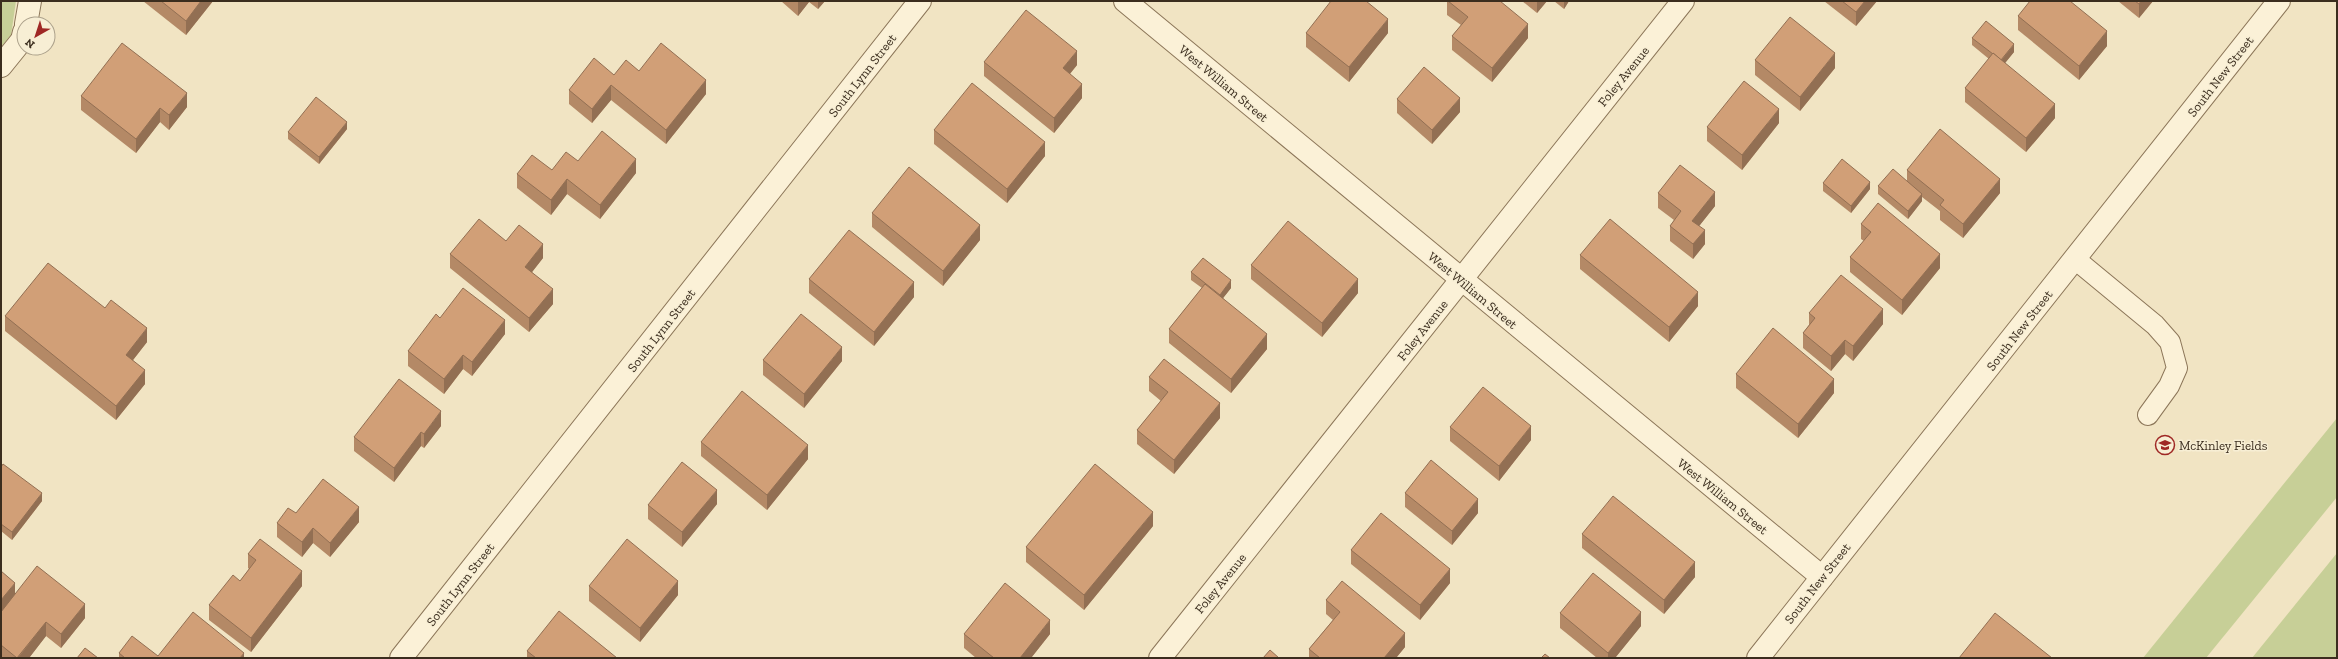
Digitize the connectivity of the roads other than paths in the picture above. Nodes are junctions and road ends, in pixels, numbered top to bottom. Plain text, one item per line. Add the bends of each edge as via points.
1 (30, 1) edge
2 (920, 1) edge
3 (1125, 1) edge
4 (1683, 1) edge
5 (2279, 1) edge
6 (27, 16) edge
7 (16, 47) edge
8 (1, 66) edge
9 (2075, 259) junction
10 (1461, 279) junction
11 (2148, 415) dead end
12 (1822, 577) junction
13 (401, 658) edge
14 (1160, 658) edge
15 (1758, 658) edge

1 - 6 street
2 - 13 street, South Lynn Street
3 - 10 street, West William Street
4 - 10 street, Foley Avenue
5 - 9 street, South New Street
7 - 8 street
9 - 11 lane via 2155,325 2170,342 2177,368 2169,386
9 - 12 street, South New Street
10 - 12 street, West William Street
10 - 14 street, Foley Avenue
12 - 15 street, South New Street

